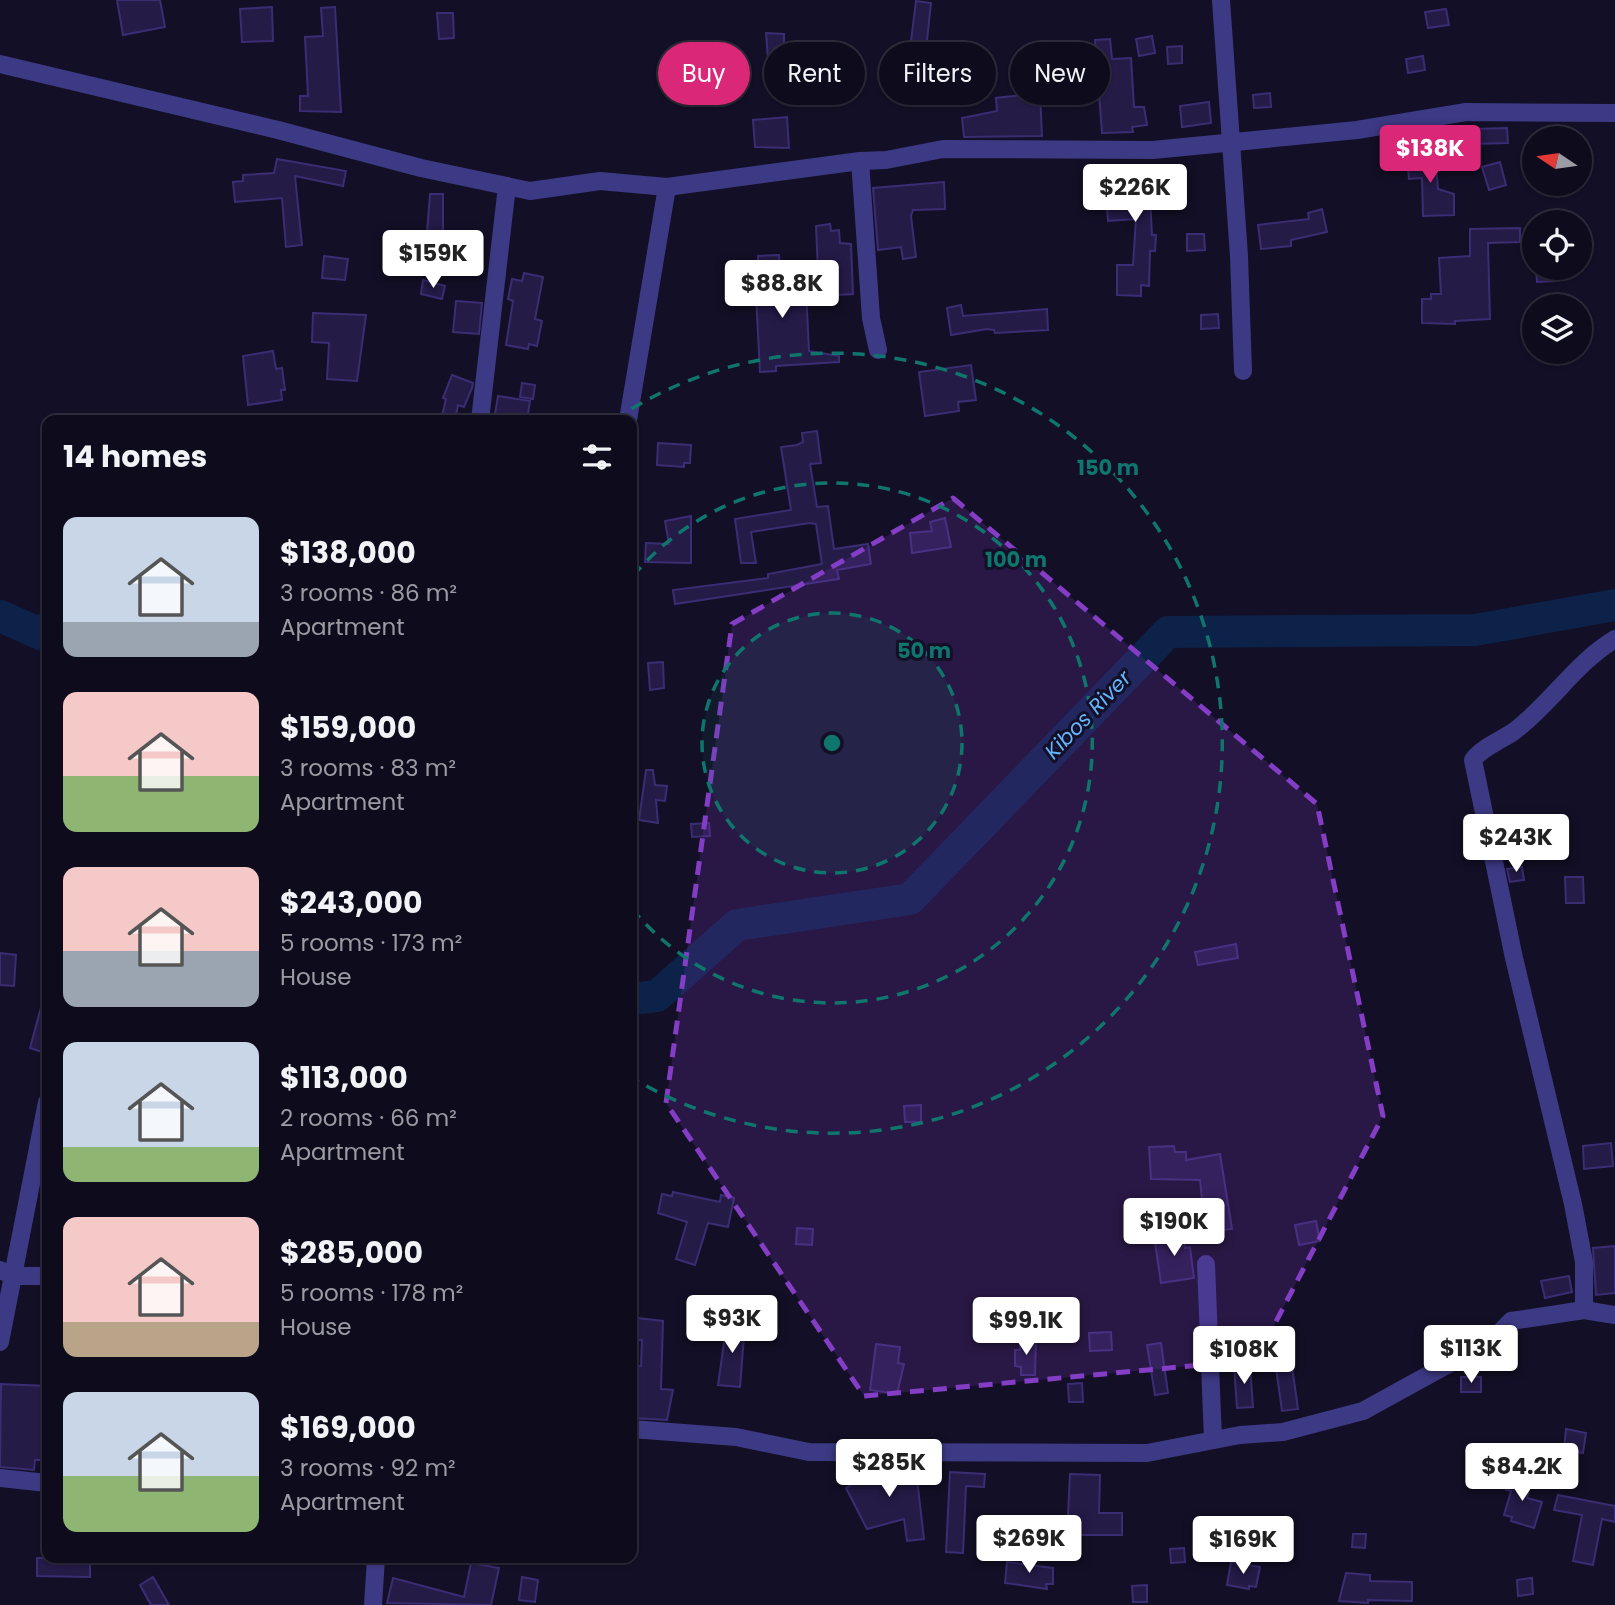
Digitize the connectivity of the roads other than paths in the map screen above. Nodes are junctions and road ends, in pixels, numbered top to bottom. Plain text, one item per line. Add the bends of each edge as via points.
1 (1221, 0) edge
2 (0, 64) edge
3 (1615, 113) edge
4 (1230, 141) junction
5 (860, 161) junction
6 (507, 186) junction
7 (667, 187) junction
8 (878, 350) dead end
9 (1243, 371) dead end
10 (481, 415) edge
11 (629, 415) edge
12 (1615, 639) edge
13 (42, 1123) edge
14 (1206, 1264) dead end
15 (7, 1273) edge
16 (42, 1276) edge
17 (1584, 1310) junction
18 (1615, 1315) edge
19 (0, 1342) edge
20 (637, 1429) edge
21 (1213, 1440) junction
22 (0, 1478) edge
23 (42, 1482) edge
24 (376, 1563) edge
25 (373, 1605) edge

1 - 4 street
2 - 6 street
3 - 4 street via 1466,112 1356,130
4 - 5 street via 1153,149 943,149
4 - 9 street
5 - 7 street
5 - 8 street via 871,318
6 - 7 street via 530,191 600,181
6 - 10 street
7 - 11 street
12 - 17 street via 1582,662 1514,731 1472,760 1573,1204 1584,1262
13 - 15 street
14 - 21 street
15 - 16 street
15 - 19 street
17 - 18 street
17 - 21 street via 1511,1321 1492,1340 1363,1411 1283,1432
20 - 21 street via 736,1437 809,1452 1147,1453
22 - 23 street
24 - 25 street

